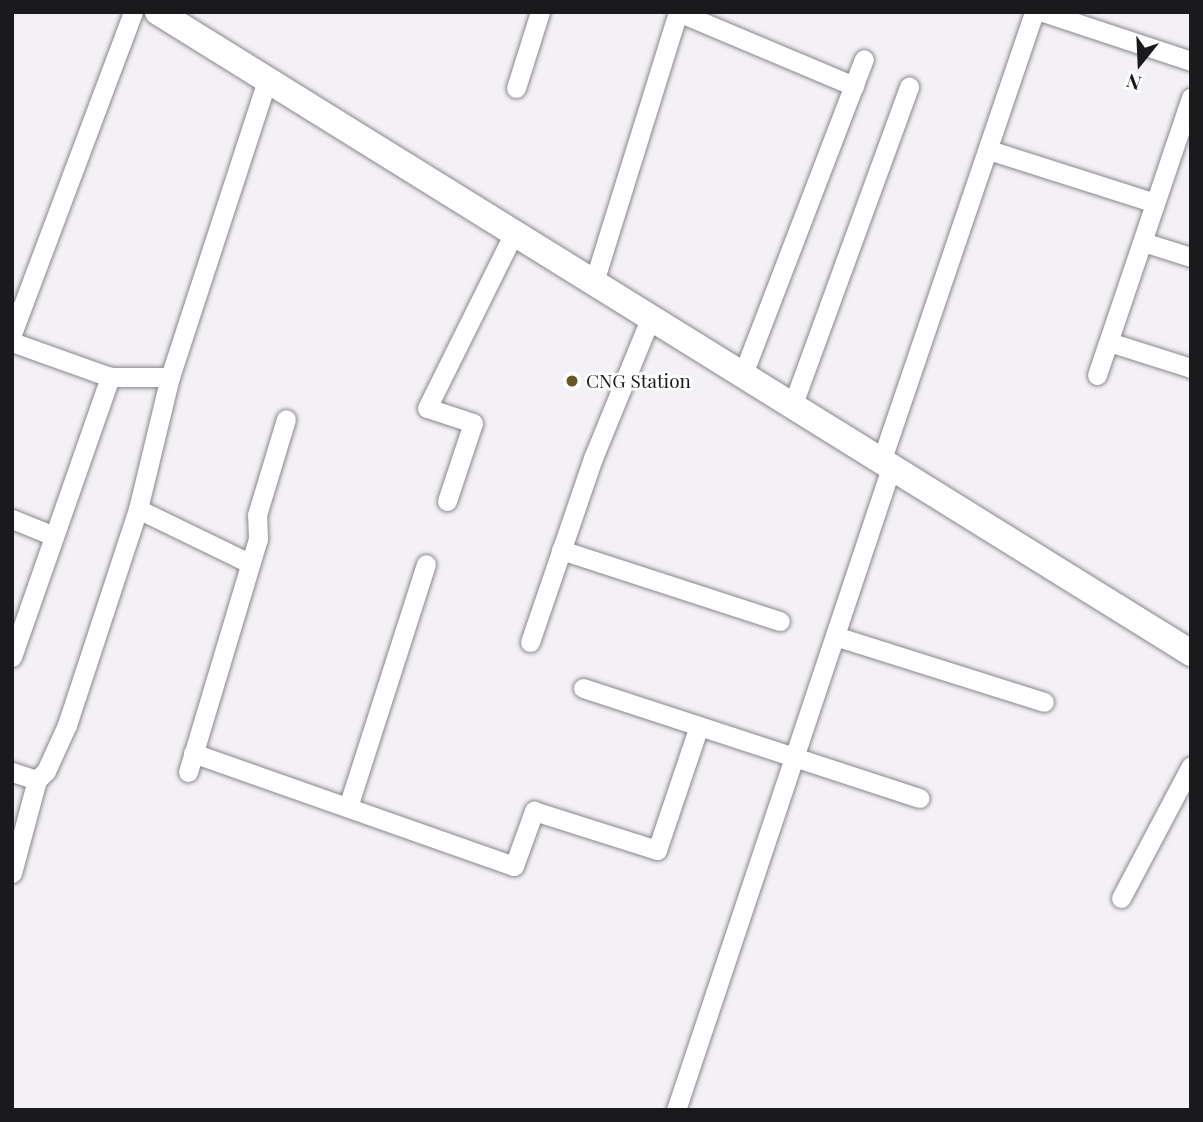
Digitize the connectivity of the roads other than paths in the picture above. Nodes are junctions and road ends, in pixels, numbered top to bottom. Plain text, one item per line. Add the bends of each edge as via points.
1 (133, 12) edge
2 (158, 12) edge
3 (540, 12) edge
4 (678, 12) edge
5 (1032, 14) edge
6 (864, 60) dead end
7 (1191, 61) edge
8 (267, 80) junction
9 (854, 86) junction
10 (909, 87) dead end
11 (516, 88) dead end
12 (1191, 98) edge
13 (989, 150) junction
14 (1155, 203) junction
15 (513, 235) junction
16 (1143, 242) junction
17 (1191, 257) edge
18 (593, 285) junction
19 (650, 319) junction
20 (12, 334) edge
21 (12, 342) edge
22 (1109, 342) junction
23 (1191, 368) edge
24 (743, 374) junction
25 (1097, 375) dead end
26 (110, 377) junction
27 (170, 377) junction
28 (793, 404) junction
29 (286, 419) dead end
30 (887, 462) junction
31 (447, 500) dead end
32 (138, 509) junction
33 (12, 519) edge
34 (54, 536) junction
35 (561, 550) junction
36 (249, 564) junction
37 (426, 564) dead end
38 (780, 621) dead end
39 (835, 636) junction
40 (530, 642) dead end
41 (1191, 653) edge
42 (12, 656) edge
43 (583, 688) dead end
44 (1044, 702) dead end
45 (699, 726) junction
46 (794, 757) junction
47 (1191, 766) edge
48 (12, 772) edge
49 (37, 780) junction
50 (920, 798) dead end
51 (348, 807) junction
52 (12, 873) edge
53 (1121, 898) dead end
54 (676, 1110) edge

1 - 20 street
2 - 8 main road
3 - 11 street
4 - 9 street
4 - 18 street
5 - 7 street
5 - 13 street
6 - 9 street
8 - 15 main road
8 - 27 street
9 - 24 street
10 - 28 street
12 - 14 street
13 - 14 street
13 - 30 street
14 - 16 street
15 - 18 main road
15 - 31 street via 427,408 473,423
16 - 17 street
16 - 22 street
18 - 19 main road
19 - 24 main road
19 - 35 street via 593,457
21 - 26 street
22 - 23 street
22 - 25 street
24 - 28 main road
26 - 27 street
26 - 34 street
27 - 32 street
28 - 30 main road
29 - 36 street via 257,515 258,539
30 - 39 street
30 - 41 main road
32 - 36 street
32 - 49 street via 67,725 46,771
33 - 34 street
34 - 42 street
35 - 38 street
35 - 40 street
36 - 51 street via 190,762
37 - 51 street
39 - 44 street
39 - 46 street
43 - 45 street
45 - 46 street
45 - 51 street via 657,850 534,811 514,866
46 - 50 street
46 - 54 street
47 - 53 street
48 - 49 street
49 - 52 street

